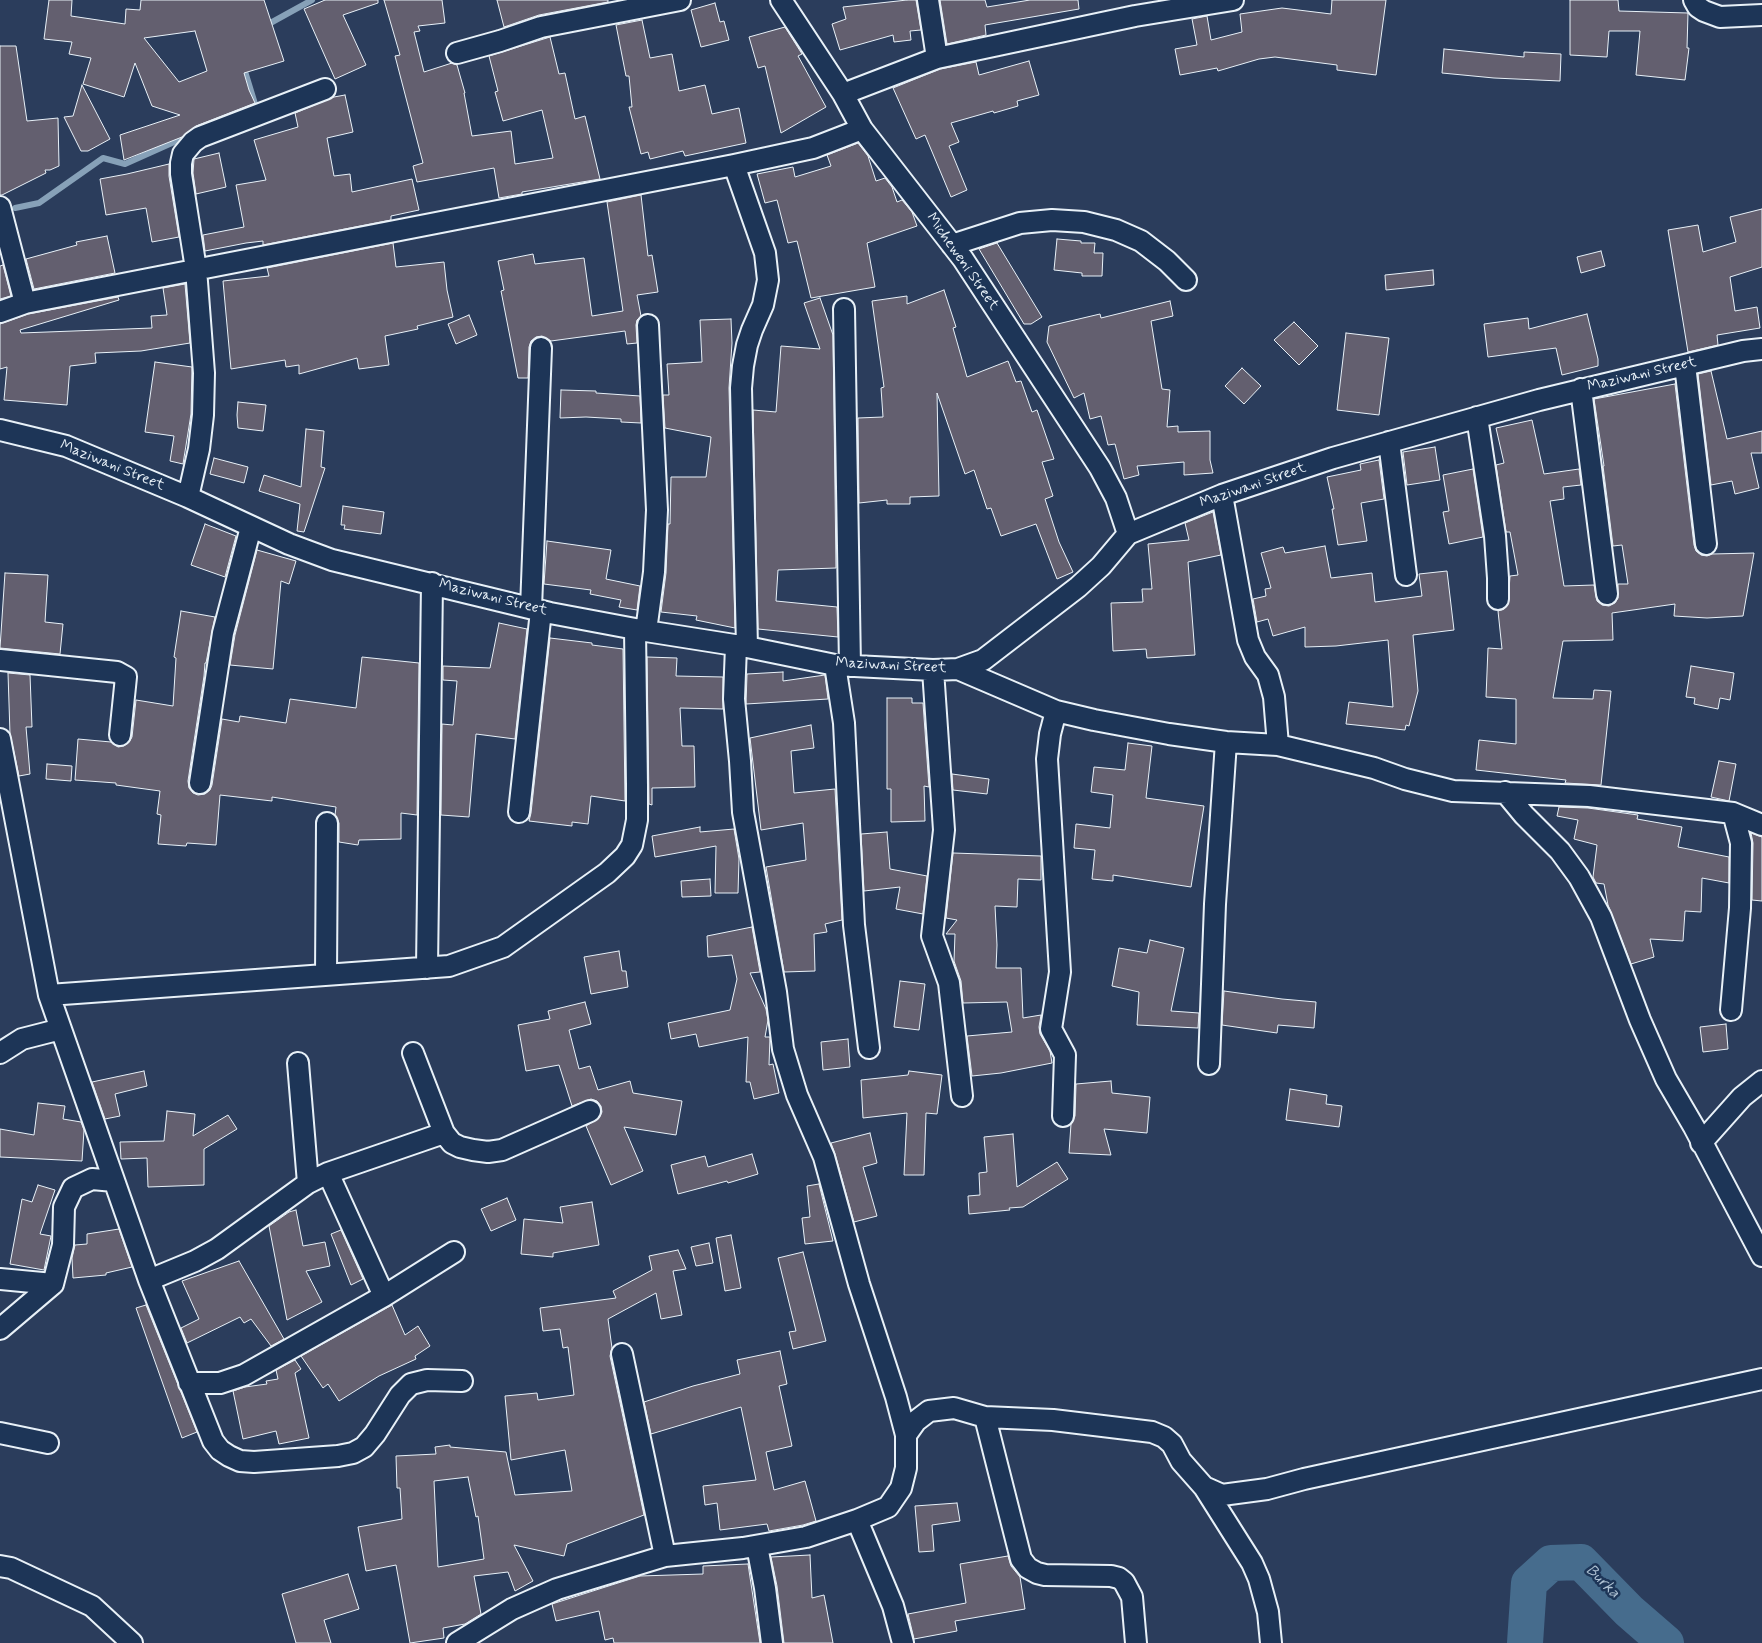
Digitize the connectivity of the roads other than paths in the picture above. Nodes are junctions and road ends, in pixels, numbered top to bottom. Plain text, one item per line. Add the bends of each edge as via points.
1 (680, 0) edge
2 (781, 0) edge
3 (928, 0) edge
4 (1233, 0) edge
5 (1694, 0) edge
6 (1134, 8) edge
7 (1762, 15) edge
8 (457, 52) dead end
9 (936, 58) junction
10 (325, 89) dead end
11 (843, 94) junction
12 (862, 129) junction
13 (734, 165) junction
14 (0, 207) edge
15 (952, 245) junction
16 (196, 269) junction
17 (1186, 280) dead end
18 (26, 303) junction
19 (844, 309) dead end
20 (0, 312) edge
21 (648, 325) dead end
22 (541, 348) dead end
23 (1762, 349) edge
24 (1685, 365) junction
25 (1581, 390) junction
26 (1477, 417) junction
27 (5, 431) edge
28 (1389, 442) junction
29 (1222, 495) junction
30 (188, 497) junction
31 (251, 527) junction
32 (1128, 534) junction
33 (1706, 544) dead end
34 (1406, 575) dead end
35 (432, 583) junction
36 (1608, 594) dead end
37 (1498, 600) dead end
38 (536, 610) junction
39 (641, 630) junction
40 (741, 646) junction
41 (0, 660) edge
42 (843, 665) junction
43 (958, 669) junction
44 (933, 670) junction
45 (1056, 711) junction
46 (120, 735) dead end
47 (0, 739) edge
48 (1226, 742) junction
49 (1278, 745) junction
50 (200, 783) dead end
51 (1505, 792) junction
52 (519, 812) dead end
53 (1733, 813) junction
54 (327, 823) dead end
55 (1762, 825) edge
56 (427, 968) junction
57 (326, 975) junction
58 (49, 995) junction
59 (1731, 1010) dead end
60 (61, 1029) junction
61 (870, 1048) dead end
62 (0, 1053) edge
63 (413, 1053) dead end
64 (298, 1063) dead end
65 (1209, 1064) dead end
66 (1762, 1081) edge
67 (962, 1096) dead end
68 (590, 1111) dead end
69 (1063, 1116) dead end
70 (444, 1133) junction
71 (1701, 1143) junction
72 (328, 1173) junction
73 (114, 1181) junction
74 (308, 1183) junction
75 (454, 1252) dead end
76 (1762, 1256) edge
77 (0, 1279) edge
78 (149, 1280) junction
79 (53, 1284) junction
80 (384, 1296) junction
81 (0, 1329) edge
82 (622, 1354) dead end
83 (1762, 1379) edge
84 (462, 1381) dead end
85 (189, 1383) junction
86 (985, 1417) junction
87 (0, 1434) edge
88 (906, 1436) junction
89 (48, 1443) dead end
90 (1204, 1487) junction
91 (857, 1520) junction
92 (757, 1546) junction
93 (665, 1556) junction
94 (0, 1566) edge
95 (468, 1640) edge
96 (132, 1643) edge
97 (772, 1643) edge
98 (903, 1643) edge
99 (1136, 1643) edge
100 (1271, 1643) edge

1 - 8 street via 541,27
2 - 11 street, Micheweni Street
3 - 9 street
4 - 6 street
5 - 7 street via 1704,12 1720,17
6 - 9 street
9 - 11 street
10 - 16 street via 200,137 187,148 181,174
11 - 12 street, Micheweni Street
12 - 13 street via 813,148
12 - 15 street, Micheweni Street
13 - 16 street
13 - 40 street via 765,253 768,280 763,305 747,345 742,381
14 - 18 street
15 - 17 street via 1020,223 1084,222 1116,230 1141,241
15 - 32 street, Micheweni Street via 1100,468 1116,498
16 - 18 street
16 - 30 street via 204,394 199,449
18 - 20 street
19 - 42 street
21 - 39 street via 656,510 654,572
22 - 38 street
23 - 24 street, Maziwani Street
24 - 25 street, Maziwani Street
24 - 33 street
25 - 26 street, Maziwani Street
25 - 36 street
26 - 28 street, Maziwani Street
26 - 37 street via 1495,536
27 - 30 street, Maziwani Street via 66,446
28 - 29 street, Maziwani Street
28 - 34 street
29 - 32 street, Maziwani Street
29 - 49 street via 1248,640 1268,675 1274,697
30 - 31 street, Maziwani Street
31 - 35 street, Maziwani Street via 332,560
31 - 50 street via 222,633
32 - 43 street, Maziwani Street via 1102,566 1078,588 983,660
35 - 38 street, Maziwani Street
35 - 56 street
38 - 39 street, Maziwani Street
38 - 52 street
39 - 40 street, Maziwani Street
39 - 56 street via 637,820 632,845 607,873 503,947 449,966
40 - 42 street, Maziwani Street
40 - 88 street via 734,699 743,812 784,1049 797,1095 824,1157
41 - 46 street via 117,672 126,677
42 - 44 street, Maziwani Street
42 - 61 street via 854,925
43 - 44 street, Maziwani Street
43 - 45 street
44 - 67 street via 944,830 932,936 949,983
45 - 48 street
45 - 69 street via 1048,759 1060,972 1051,1029 1065,1055
47 - 58 street
48 - 49 street
48 - 65 street
49 - 51 street via 1453,791
51 - 53 street via 1589,796
51 - 71 street via 1560,850 1602,917 1640,1020 1666,1079
53 - 55 street
53 - 59 street via 1741,843 1740,908
54 - 57 street
56 - 57 street
57 - 58 street
58 - 60 street
60 - 62 street via 22,1039
60 - 73 street
63 - 70 street
64 - 74 street
66 - 71 street via 1742,1097
68 - 70 street via 502,1150 473,1150 452,1143
70 - 72 street
71 - 76 street
72 - 74 street
72 - 80 street
73 - 78 street
73 - 79 street via 92,1179 73,1188 64,1207 63,1245
74 - 78 street via 217,1249
75 - 80 street
77 - 79 street
78 - 85 street
79 - 81 street
80 - 85 street via 244,1375 220,1383
82 - 93 street
83 - 90 street via 1267,1489 1222,1495
84 - 85 street via 427,1380 411,1384 375,1434 353,1453 254,1462 240,1461 220,1450 213,1441
86 - 88 street via 954,1408 929,1411 916,1421
86 - 90 street via 1053,1420 1152,1432 1164,1436 1172,1444
86 - 99 street via 1021,1559 1028,1568 1045,1575 1119,1578 1132,1596
87 - 89 street
88 - 91 street via 906,1468 901,1488 888,1507
90 - 100 street via 1260,1579
91 - 92 street via 806,1536
91 - 98 street via 893,1606
92 - 93 street
92 - 97 street
93 - 95 street via 557,1589 512,1609
94 - 96 street via 11,1568 92,1606

